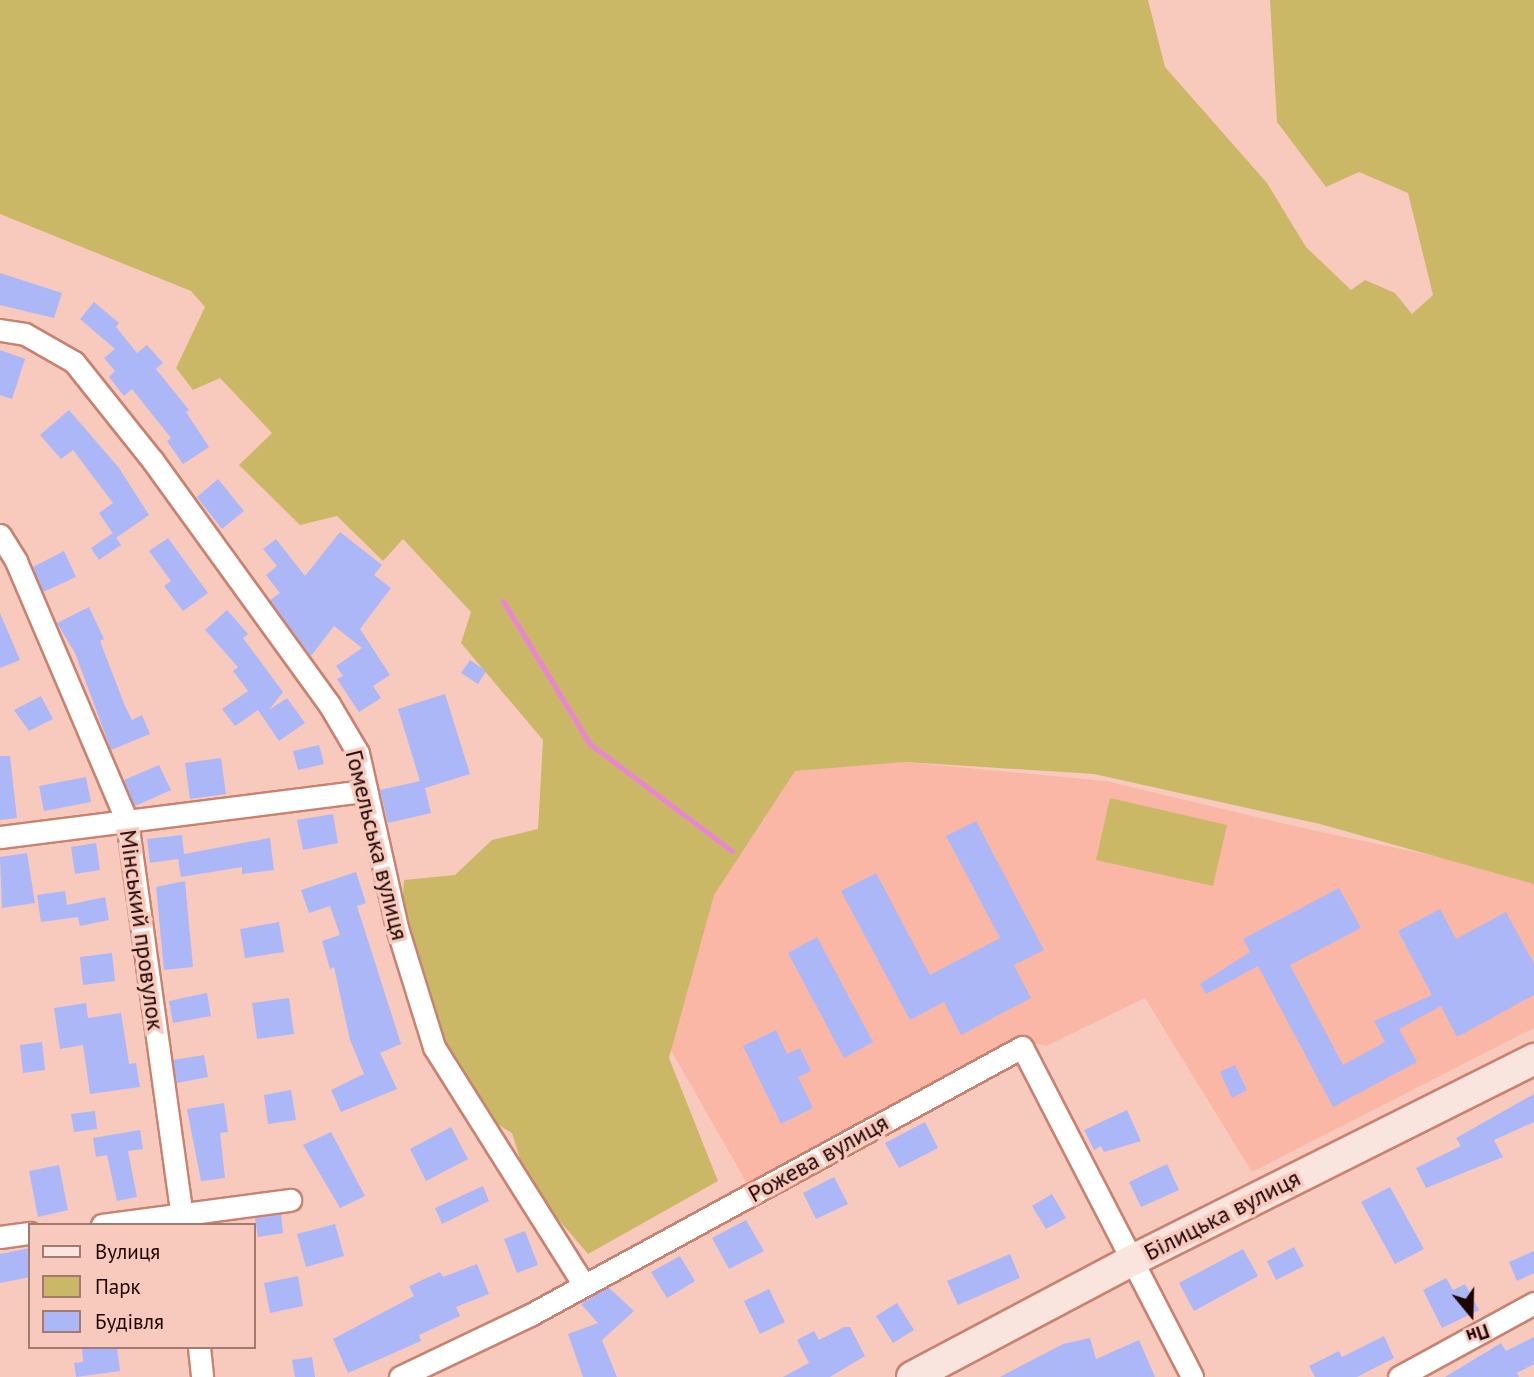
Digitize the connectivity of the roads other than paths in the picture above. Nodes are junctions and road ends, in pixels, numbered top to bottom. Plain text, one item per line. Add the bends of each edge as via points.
1 (0, 330) edge
2 (0, 535) edge
3 (366, 791) junction
4 (127, 821) junction
5 (0, 837) edge
6 (1534, 1059) edge
7 (290, 1200) dead end
8 (182, 1220) edge
9 (134, 1223) edge
10 (28, 1233) edge
11 (0, 1237) edge
12 (1133, 1259) junction
13 (584, 1285) junction
14 (1534, 1303) edge
15 (199, 1349) edge
16 (924, 1374) edge
17 (1404, 1376) edge
18 (202, 1377) edge
19 (400, 1377) edge
20 (1192, 1377) edge

1 - 3 street, Гомельська вулиця via 25,334 75,362 153,461 329,704 358,753
2 - 4 street, Мінський провулок via 16,561
3 - 4 street
3 - 13 street, Гомельська вулиця via 413,990 434,1047
4 - 5 street
4 - 8 street, Мінський провулок
6 - 12 main road, Білицька вулиця
7 - 8 street
8 - 9 street
10 - 11 street
12 - 13 street, Рожева вулиця via 1022,1047
12 - 16 main road, Білицька вулиця
12 - 20 street
13 - 19 street, Рожева вулиця
14 - 17 street
15 - 18 street

